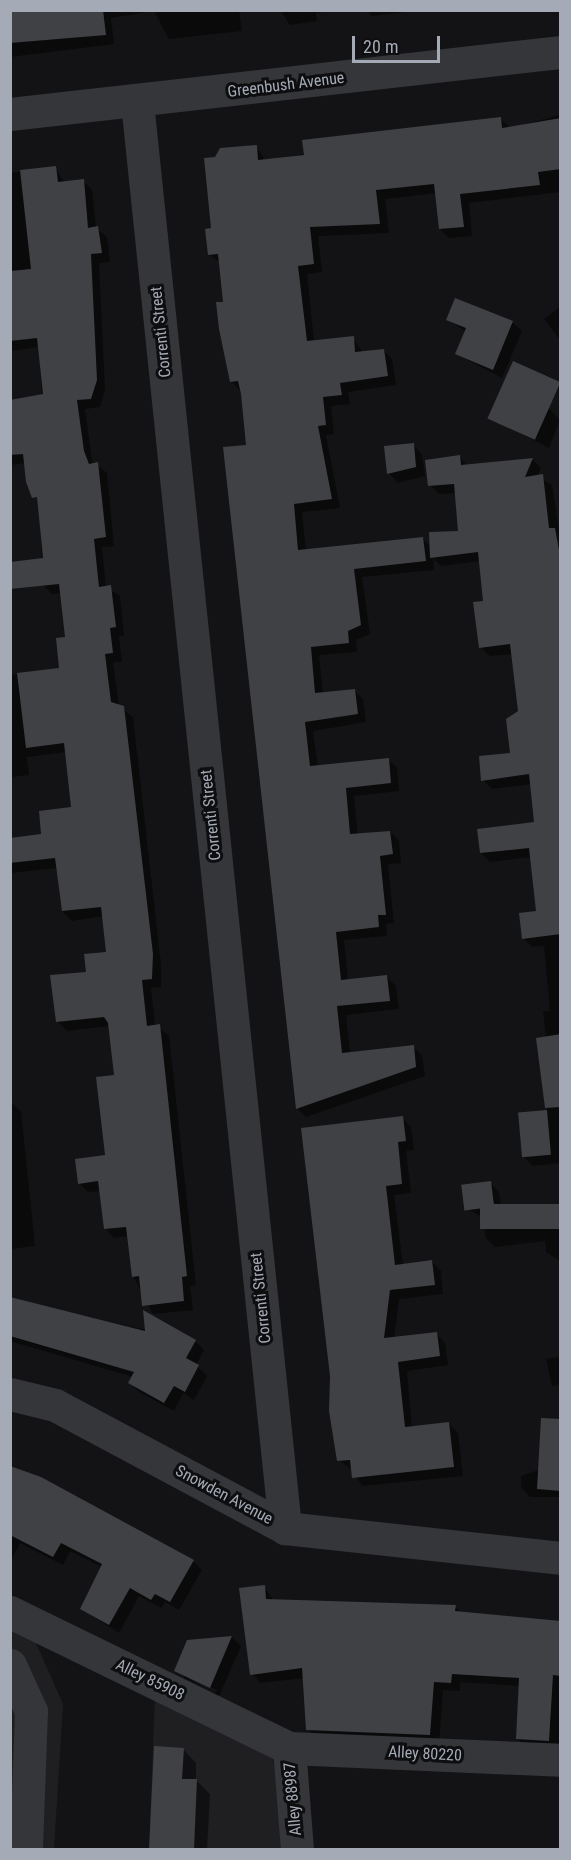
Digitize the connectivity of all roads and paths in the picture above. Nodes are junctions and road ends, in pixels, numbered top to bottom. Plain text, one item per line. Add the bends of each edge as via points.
1 (561, 52) edge
2 (137, 102) junction
3 (10, 114) edge
4 (10, 1394) edge
5 (285, 1528) junction
6 (561, 1558) edge
7 (10, 1612) edge
8 (10, 1665) edge
9 (289, 1748) junction
10 (561, 1760) edge
11 (26, 1850) edge
12 (297, 1850) edge

1 - 2 street, Greenbush Avenue
2 - 3 street, Greenbush Avenue
2 - 5 street, Correnti Street
4 - 5 street, Snowden Avenue via 55,1405
5 - 6 street, Snowden Avenue
7 - 9 street, Alley 85908
8 - 11 street via 31,1711
9 - 10 street, Alley 80220
9 - 12 street, Alley 88987

